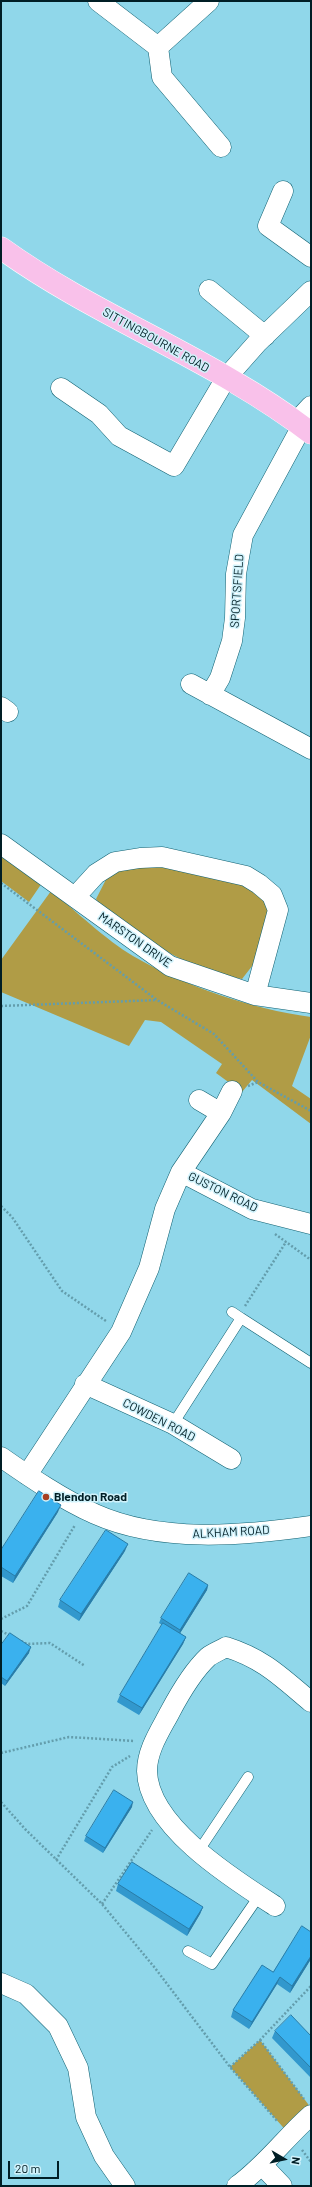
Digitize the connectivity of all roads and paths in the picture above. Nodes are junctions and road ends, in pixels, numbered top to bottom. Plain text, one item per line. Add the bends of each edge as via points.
1 (98, 1) edge
2 (208, 1) edge
3 (158, 47) junction
4 (221, 147) dead end
5 (283, 191) dead end
6 (1, 248) edge
7 (311, 257) edge
8 (209, 290) dead end
9 (311, 291) edge
10 (265, 336) junction
11 (226, 378) junction
12 (61, 388) dead end
13 (311, 406) edge
14 (303, 427) edge
15 (191, 684) dead end
16 (210, 695) junction
17 (311, 749) edge
18 (1, 844) edge
19 (1, 883) edge
20 (75, 897) junction
21 (255, 995) junction
22 (157, 1000) junction
23 (311, 1003) edge
24 (1, 1006) edge
25 (232, 1091) dead end
26 (199, 1100) dead end
27 (311, 1111) edge
28 (221, 1113) junction
29 (181, 1172) junction
30 (1, 1206) edge
31 (311, 1224) edge
32 (286, 1242) dead end
33 (238, 1315) junction
34 (121, 1332) junction
35 (311, 1363) edge
36 (85, 1384) junction
37 (173, 1424) junction
38 (1, 1458) edge
39 (231, 1459) dead end
40 (27, 1475) junction
41 (85, 1509) junction
42 (311, 1526) edge
43 (1, 1619) edge
44 (1, 1631) edge
45 (85, 1666) dead end
46 (311, 1702) edge
47 (153, 1742) junction
48 (1, 1753) edge
49 (248, 1777) dead end
50 (1, 1802) edge
51 (162, 1814) junction
52 (198, 1852) junction
53 (56, 1860) junction
54 (267, 1901) joint
55 (102, 1904) junction
56 (188, 1950) dead end
57 (1, 1983) edge
58 (311, 1986) edge
59 (260, 2040) junction
60 (230, 2067) junction
61 (309, 2108) edge
62 (289, 2134) junction
63 (311, 2162) edge
64 (263, 2166) junction
65 (125, 2186) edge
66 (237, 2186) edge
67 (282, 2186) edge

1 - 3 street
2 - 3 street
3 - 4 street via 162,77
5 - 7 street via 268,226
6 - 11 highway, SITTINGBOURNE ROAD via 89,303
8 - 10 street
9 - 10 street
10 - 11 street
11 - 12 street via 174,466 119,436 99,414
11 - 14 highway, SITTINGBOURNE ROAD
13 - 14 street, SPORTSFIELD
14 - 16 street, SPORTSFIELD via 243,535 236,574 232,641 220,678
15 - 16 street
16 - 17 street
18 - 20 street, MARSTON DRIVE
19 - 22 path
20 - 21 street, MARSTON DRIVE via 170,966
20 - 21 street via 96,874 115,862 140,858 162,857 246,876 272,895 278,910
21 - 23 street, MARSTON DRIVE
22 - 24 path
22 - 27 path via 214,1034 258,1082
25 - 28 street
26 - 28 street
28 - 29 street
29 - 31 street, GUSTON ROAD via 252,1209
29 - 34 street via 164,1209 149,1268
30 - 34 path via 12,1217 62,1291
32 - 33 path
33 - 35 lane
33 - 37 lane
34 - 36 street
36 - 37 street, COWDEN ROAD
36 - 40 street
37 - 39 street, COWDEN ROAD
38 - 40 street, ALKHAM ROAD
40 - 41 street, ALKHAM ROAD
41 - 42 street, ALKHAM ROAD via 125,1525 166,1533 214,1535
41 - 43 path via 27,1606
44 - 45 path via 27,1644 50,1644
46 - 47 street via 271,1668 249,1654 226,1647 208,1657 180,1695
47 - 48 path via 69,1736
47 - 51 street via 147,1771 151,1795
47 - 53 path via 112,1766
49 - 52 lane
50 - 53 path
51 - 52 street
51 - 55 path
52 - 54 street
53 - 55 path
54 - 56 lane via 212,1964
55 - 60 path via 155,1968
57 - 65 street via 26,1994 58,2026 78,2068 86,2117 104,2156
58 - 59 path
59 - 60 path
59 - 61 path
60 - 62 path
61 - 62 street
62 - 63 path
62 - 64 street
64 - 66 street
64 - 67 street

